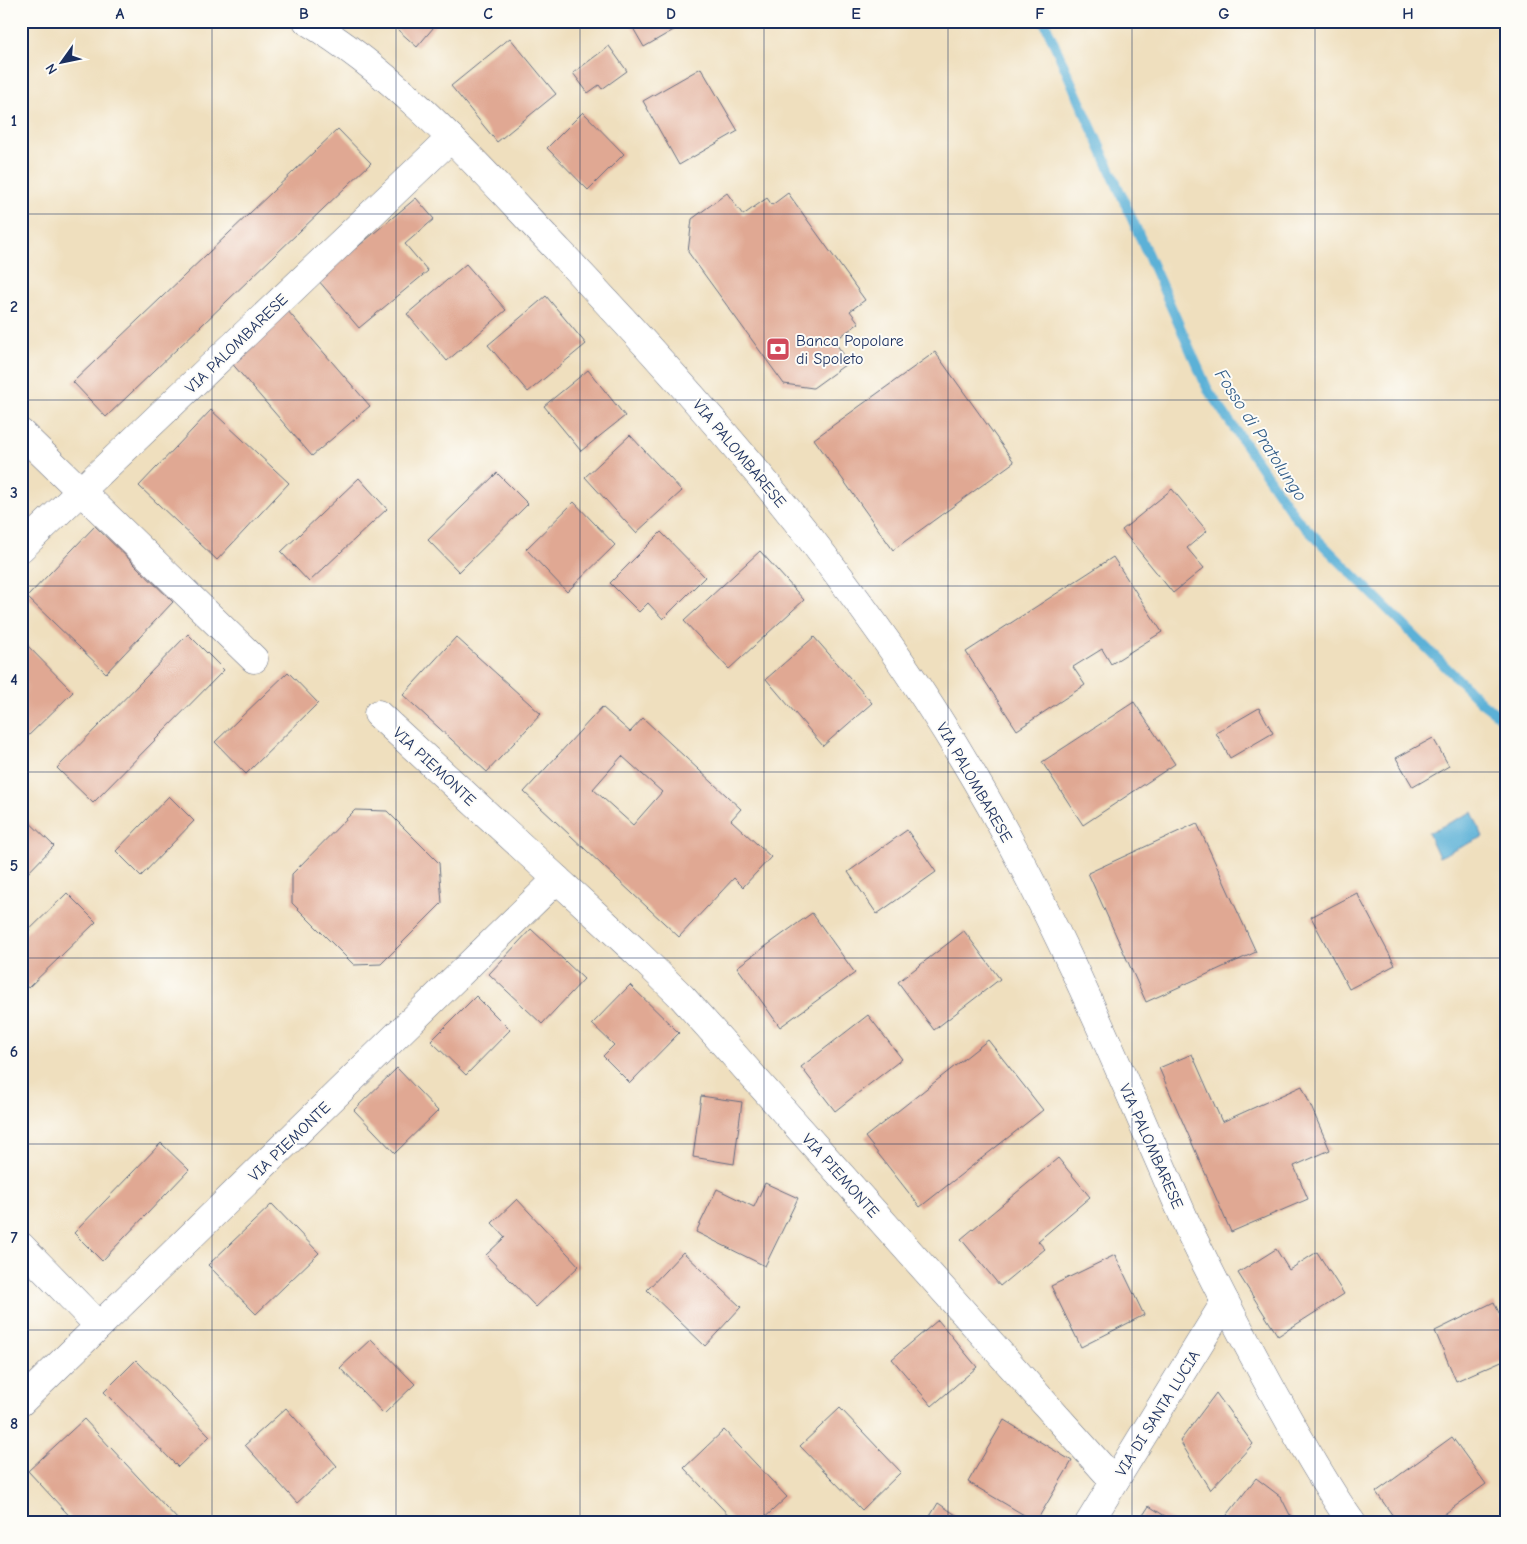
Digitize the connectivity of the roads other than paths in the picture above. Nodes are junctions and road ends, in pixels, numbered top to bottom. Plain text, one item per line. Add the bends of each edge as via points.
1 (307, 21) edge
2 (451, 138) junction
3 (21, 433) edge
4 (81, 491) junction
5 (21, 548) edge
6 (254, 659) dead end
7 (378, 714) dead end
8 (557, 879) junction
9 (21, 1246) edge
10 (1225, 1302) junction
11 (99, 1326) junction
12 (21, 1402) edge
13 (1114, 1482) junction
14 (1089, 1523) edge
15 (1352, 1523) edge

1 - 2 street, VIA PALOMBARESE via 376,69
2 - 4 street, VIA PALOMBARESE
2 - 10 street, VIA PALOMBARESE via 618,313 754,468 823,552 919,688 976,780 1032,883
3 - 4 street
4 - 5 street, VIA PALOMBARESE
4 - 6 street
7 - 8 street, VIA PIEMONTE
8 - 11 street, VIA PIEMONTE
8 - 13 street, VIA PIEMONTE via 647,962 702,1019
9 - 11 street
10 - 13 street, VIA DI SANTA LUCIA
10 - 15 street, VIA PALOMBARESE via 1279,1404
11 - 12 street, VIA PIEMONTE
13 - 14 street, VIA DI SANTA LUCIA

